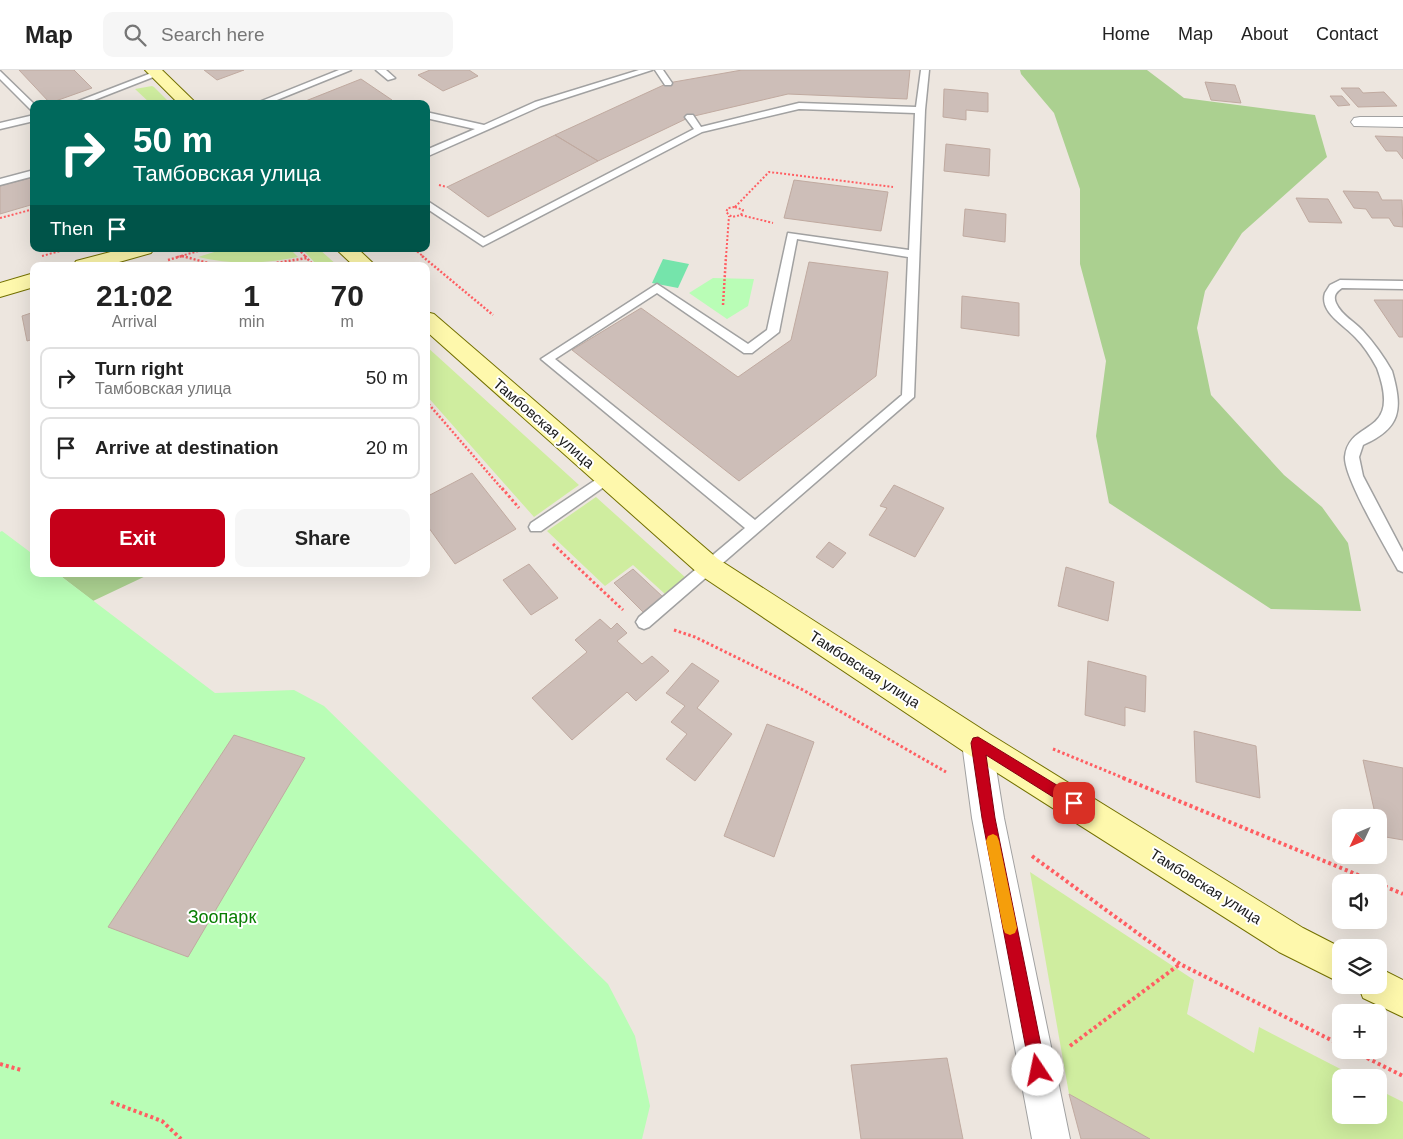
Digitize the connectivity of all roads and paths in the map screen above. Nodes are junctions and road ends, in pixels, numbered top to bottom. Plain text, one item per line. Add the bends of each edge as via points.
1 (347, 70) edge
2 (380, 70) edge
3 (648, 70) edge
4 (659, 70) edge
5 (925, 70) edge
6 (155, 72) edge
7 (0, 74) edge
8 (391, 78) dead end
9 (668, 83) dead end
10 (84, 100) edge
11 (185, 100) edge
12 (268, 100) edge
13 (30, 106) edge
14 (920, 110) junction
15 (430, 116) edge
16 (690, 117) dead end
17 (30, 119) edge
18 (1360, 122) dead end
19 (1403, 122) edge
20 (0, 126) edge
21 (485, 128) junction
22 (699, 130) junction
23 (430, 152) edge
24 (30, 174) edge
25 (0, 182) edge
26 (896, 187) dead end
27 (430, 206) edge
28 (734, 206) junction
29 (30, 210) edge
30 (729, 216) junction
31 (0, 218) edge
32 (133, 252) edge
33 (195, 252) edge
34 (301, 252) edge
35 (350, 252) edge
36 (418, 252) edge
37 (914, 254) junction
38 (181, 256) junction
39 (307, 258) junction
40 (162, 261) dead end
41 (97, 262) edge
42 (204, 262) edge
43 (282, 262) edge
44 (310, 262) edge
45 (361, 262) edge
46 (430, 262) edge
47 (430, 262) edge
48 (30, 281) edge
49 (1403, 285) edge
50 (0, 290) edge
51 (493, 315) dead end
52 (430, 323) edge
53 (722, 331) junction
54 (606, 478) junction
55 (536, 527) dead end
56 (755, 528) junction
57 (1403, 566) edge
58 (709, 567) junction
59 (644, 622) dead end
60 (978, 743) junction
61 (1046, 746) dead end
62 (1029, 854) dead end
63 (1356, 874) edge
64 (1387, 887) edge
65 (1403, 894) edge
66 (1332, 961) edge
67 (1180, 964) junction
68 (1387, 991) edge
69 (1403, 999) edge
70 (1332, 1040) edge
71 (1369, 1059) edge
72 (0, 1064) edge
73 (21, 1070) dead end
74 (1038, 1070) junction
75 (1403, 1076) edge
76 (111, 1102) dead end
77 (181, 1139) edge
78 (1051, 1139) edge

1 - 12 lane
2 - 8 lane
3 - 21 lane via 538,104
4 - 9 lane
5 - 14 lane
6 - 10 lane
6 - 11 main road
7 - 13 lane
14 - 22 lane via 799,106
14 - 37 lane
15 - 21 lane
16 - 22 lane
17 - 20 lane
18 - 19 street
21 - 23 lane
22 - 27 lane via 483,243
24 - 25 lane
26 - 28 path via 769,172
28 - 30 path via 727,210
28 - 30 path via 743,214
29 - 31 path
30 - 53 path
32 - 41 main road
33 - 38 path
34 - 39 path
35 - 45 main road
36 - 47 path
37 - 53 lane via 792,236 773,332 748,350
37 - 56 lane via 908,397
38 - 40 path
38 - 42 path
39 - 43 path
39 - 44 path
46 - 51 path
48 - 50 main road
49 - 57 lane via 1340,284 1331,289 1328,296 1331,306 1362,337 1379,360 1398,406 1391,422 1358,442 1352,457 1356,476
52 - 54 main road, Тамбовская улица
53 - 56 lane via 657,288 547,359
54 - 55 lane
54 - 58 main road, Тамбовская улица
56 - 58 lane
58 - 59 lane
58 - 60 main road, Тамбовская улица
60 - 66 main road, Тамбовская улица via 1291,940
60 - 74 street via 988,818
61 - 63 path
62 - 67 path
64 - 65 path
67 - 70 path
67 - 74 path
68 - 69 main road
71 - 75 path
72 - 73 path
74 - 78 street
76 - 77 path via 162,1121

